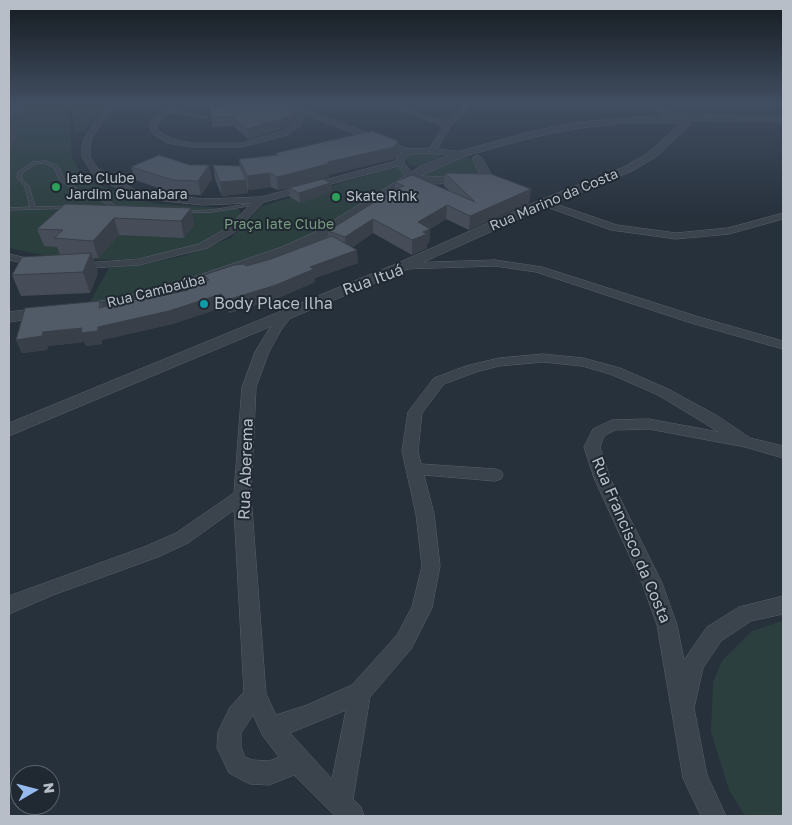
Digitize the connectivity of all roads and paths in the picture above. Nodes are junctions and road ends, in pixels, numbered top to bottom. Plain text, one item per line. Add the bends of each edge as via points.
1 (88, 142) edge
2 (173, 142) edge
3 (255, 142) edge
4 (380, 142) edge
5 (437, 142) edge
6 (513, 142) edge
7 (667, 142) edge
8 (432, 150) junction
9 (408, 152) junction
10 (461, 154) junction
11 (479, 154) junction
12 (400, 163) junction
13 (405, 180) junction
14 (424, 181) joint
15 (493, 183) joint
16 (525, 196) edge
17 (260, 202) junction
18 (544, 203) junction
19 (33, 207) junction
20 (75, 207) edge
21 (9, 209) edge
22 (108, 209) edge
23 (118, 209) junction
24 (128, 210) edge
25 (177, 211) edge
26 (783, 216) edge
27 (9, 257) edge
28 (403, 266) junction
29 (289, 312) junction
30 (9, 317) edge
31 (783, 344) edge
32 (9, 430) edge
33 (745, 442) junction
34 (780, 449) edge
35 (414, 470) junction
36 (495, 475) dead end
37 (242, 496) junction
38 (9, 605) edge
39 (783, 605) edge
40 (360, 692) junction
41 (255, 696) junction
42 (683, 708) junction
43 (271, 728) junction
44 (298, 762) junction
45 (346, 810) edge
46 (714, 816) edge

1 - 17 street via 86,156 90,163 106,179 134,193 170,200
2 - 3 street via 216,146
4 - 9 street
5 - 8 street
6 - 11 street
7 - 18 street, Rua Marino da Costa via 640,163
8 - 9 street
8 - 10 street
9 - 12 street via 400,158
10 - 11 street
10 - 13 street, Rua Cambaúba
11 - 15 street
12 - 13 street
12 - 17 street
13 - 14 street
13 - 30 street, Rua Cambaúba via 320,235 249,264 124,301
14 - 15 street
16 - 18 street
17 - 25 lane via 212,212
17 - 27 street via 231,230 185,252 139,262 96,266 59,265
18 - 26 street via 615,228 676,236 729,231
18 - 28 street, Rua Marino da Costa
19 - 20 lane
19 - 21 lane
19 - 23 lane via 27,186 19,178 20,172 34,163 45,162 56,168 61,178 77,191 104,200
22 - 23 lane
23 - 24 lane
28 - 29 street, Rua Ituá
28 - 31 street, Rua Ituá via 495,263 538,269 695,320
29 - 32 street, Rua Ituá
29 - 37 street, Rua Aberema via 262,352 249,388
33 - 34 street, Rua Francisco da Costa
33 - 35 street via 711,418 614,371 583,362 543,358 499,362 439,380 415,412 410,451
33 - 42 street, Rua Francisco da Costa via 649,424 612,425 598,432 592,447 602,478 652,583 667,625
35 - 36 street
35 - 40 street via 431,566 422,608 404,642
37 - 38 street via 182,538
37 - 41 street, Rua Aberema
39 - 42 street, Rua Francisco da Costa via 746,613 714,634 692,665
40 - 43 street via 310,715
40 - 45 street
41 - 43 street, Rua Aberema
41 - 44 street via 238,715 230,732 228,748 236,765 250,772 268,773
42 - 46 street, Rua Francisco da Costa via 695,778
43 - 44 street, Rua Aberema
44 - 45 street, Rua Aberema

